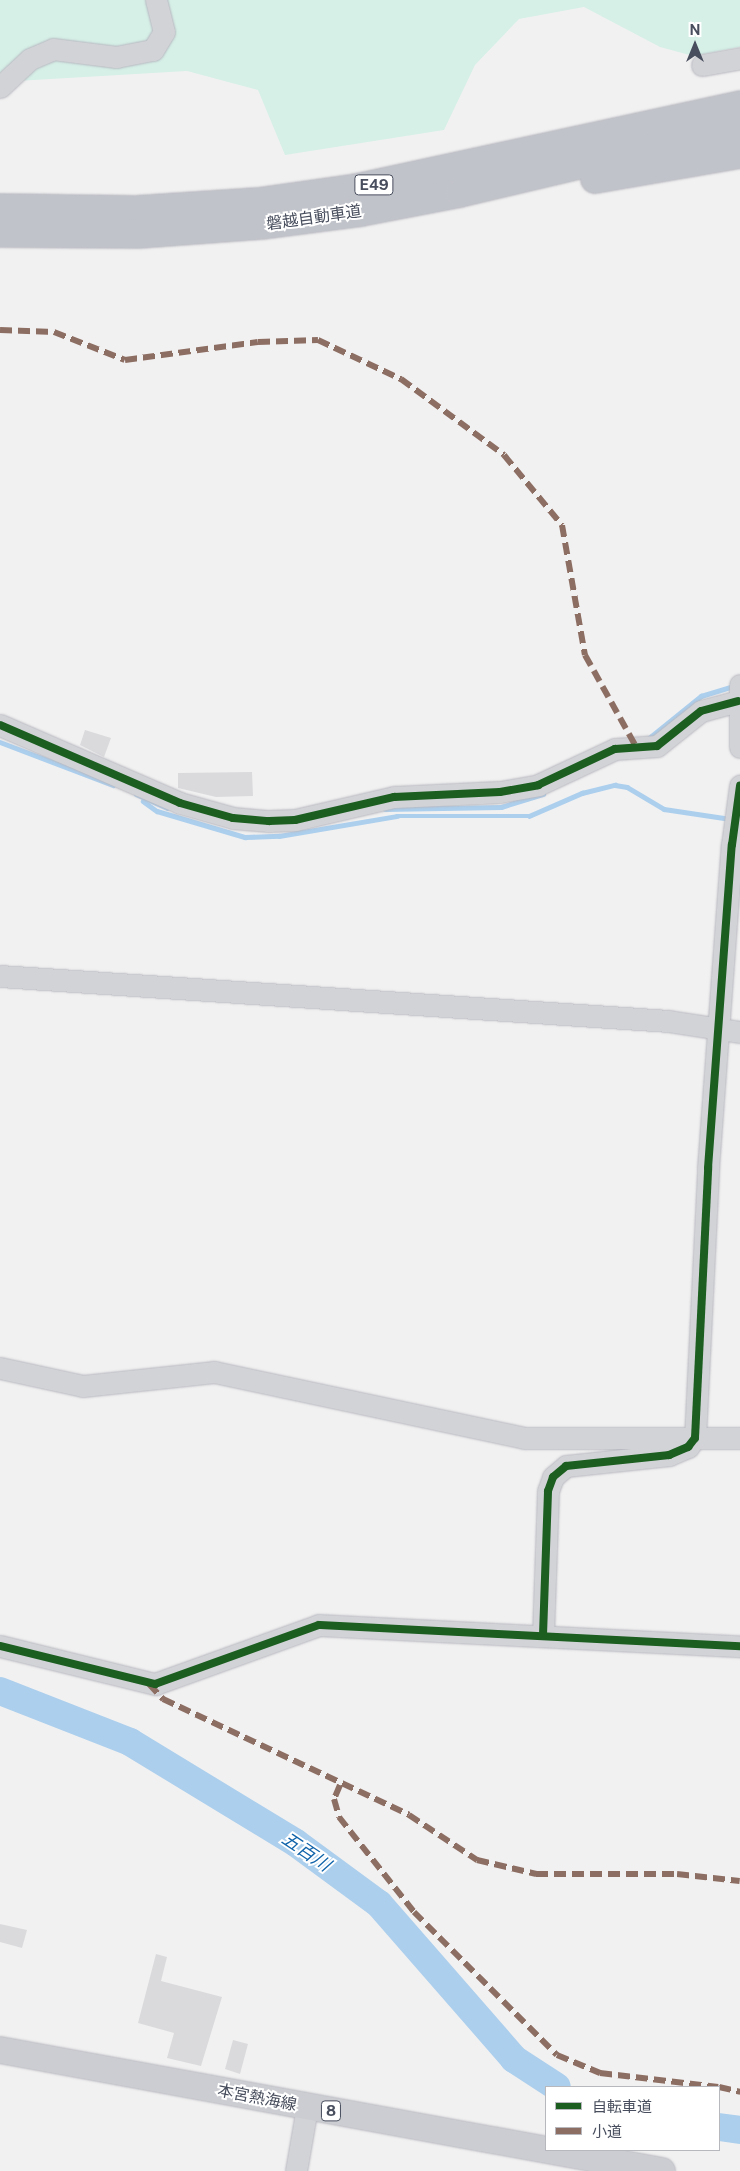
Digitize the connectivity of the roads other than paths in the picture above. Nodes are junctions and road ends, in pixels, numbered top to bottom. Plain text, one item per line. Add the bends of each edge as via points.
1 (156, 0) edge
2 (740, 58) edge
3 (702, 65) dead end
4 (0, 87) edge
5 (740, 105) edge
6 (740, 127) edge
7 (740, 154) edge
8 (460, 193) junction
9 (0, 208) edge
10 (0, 233) edge
11 (739, 693) edge
12 (0, 725) edge
13 (740, 747) edge
14 (740, 786) edge
15 (0, 976) edge
16 (718, 1030) junction
17 (740, 1032) edge
18 (0, 1368) edge
19 (695, 1438) junction
20 (740, 1438) edge
21 (543, 1635) junction
22 (0, 1646) edge
23 (740, 1646) edge
24 (0, 2050) edge
25 (307, 2107) junction
26 (545, 2150) edge
27 (551, 2151) edge
28 (296, 2171) edge
29 (662, 2171) edge

1 - 4 street via 164,32 153,50 116,57 53,49 30,59
2 - 3 street
5 - 9 highway, 磐越自動車道 / E49 via 347,190 145,210
6 - 8 highway, 磐越自動車道 / E49
7 - 8 highway via 594,179
8 - 10 highway, 磐越自動車道 / E49 via 361,212 226,228 138,234
11 - 12 street via 701,711 657,746 615,749 538,785 485,793 394,797 295,820 233,818 180,803
11 - 13 street
14 - 16 street
15 - 16 street via 668,1021
16 - 17 street
16 - 19 street
18 - 19 street via 83,1386 214,1372 524,1438
19 - 20 street
19 - 21 street via 688,1447 669,1455 566,1466 553,1477 548,1491
21 - 22 street via 319,1625 155,1684
21 - 23 street
24 - 25 main road, 本宮熱海線 / 8
25 - 26 main road, 本宮熱海線 / 8
25 - 28 street
27 - 29 main road, 本宮熱海線 / 8

